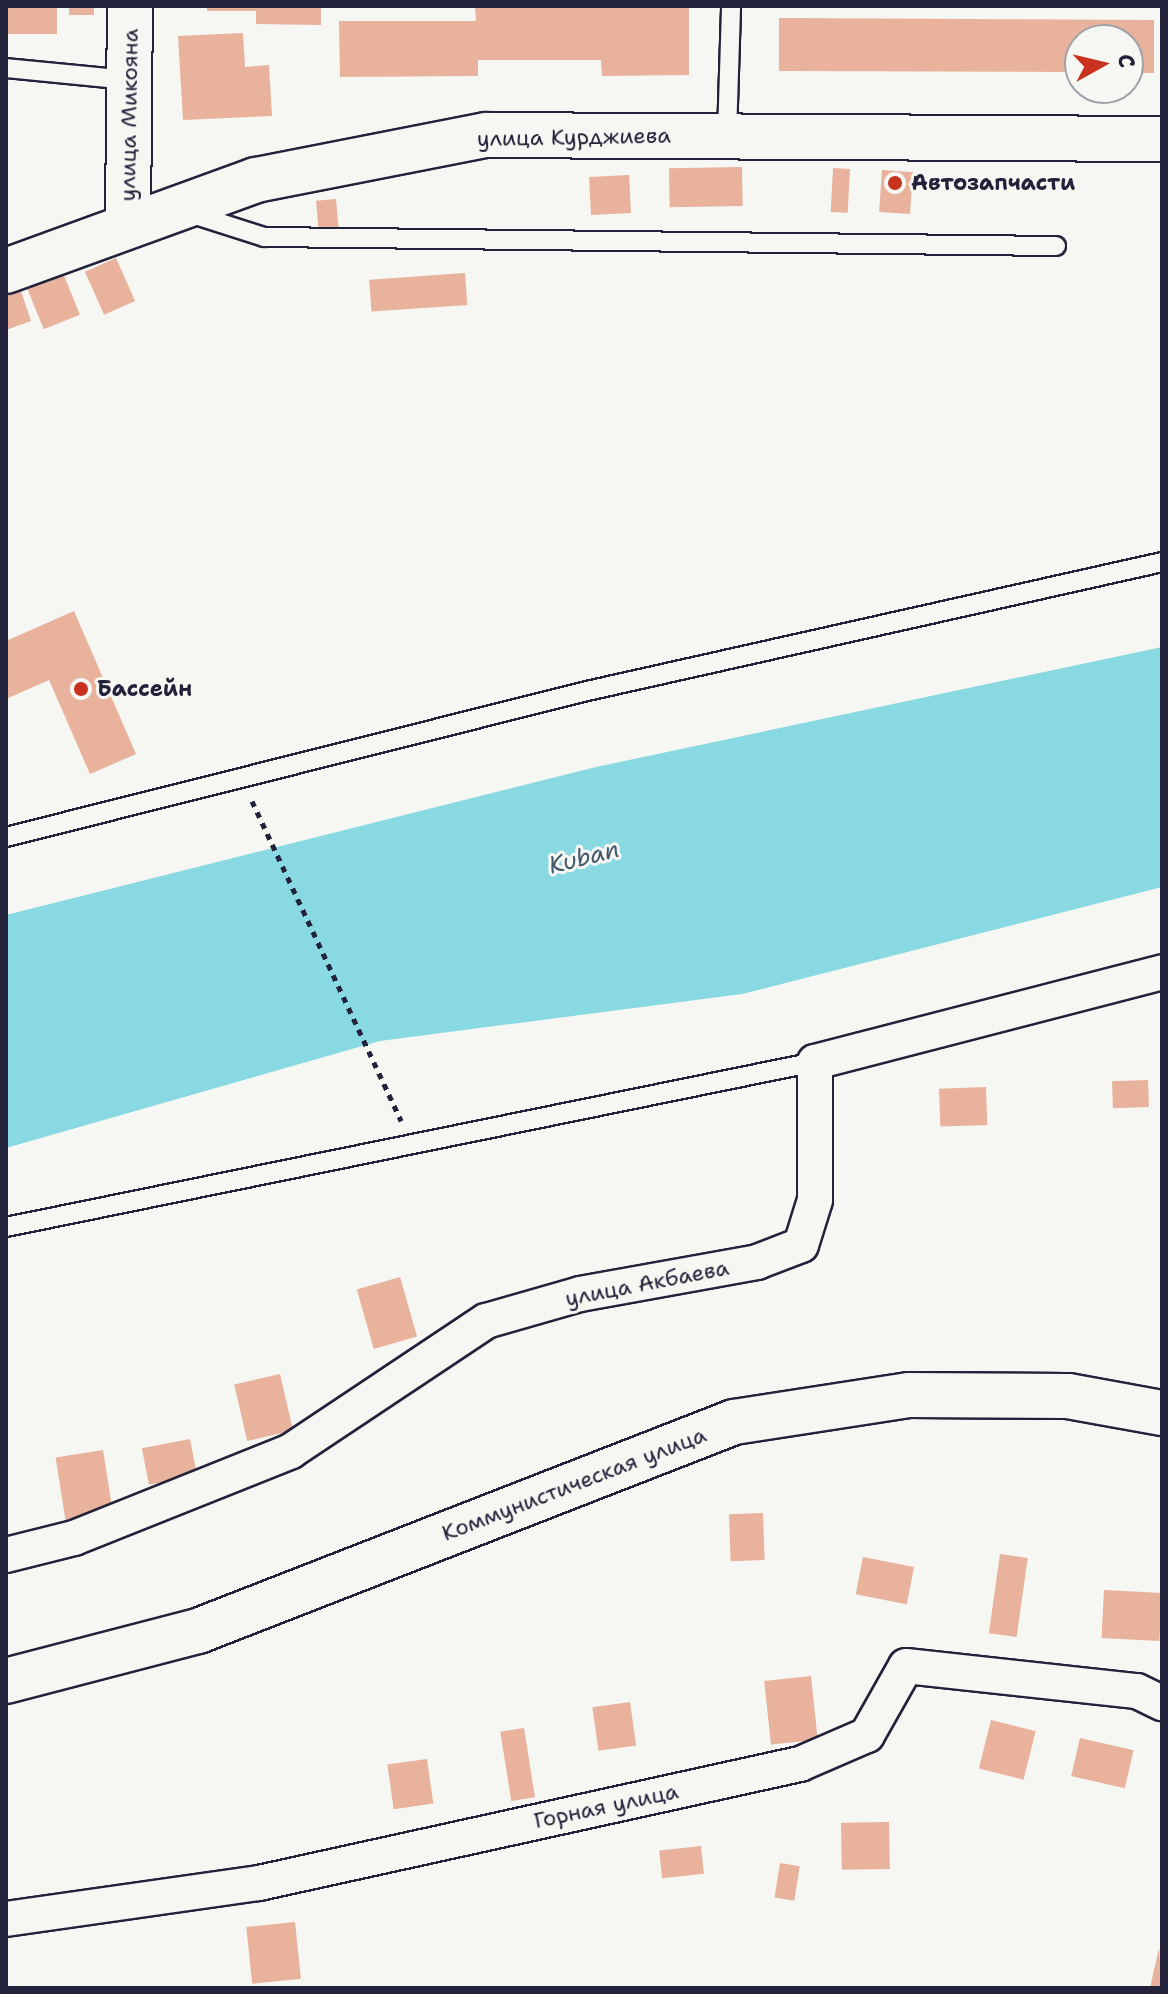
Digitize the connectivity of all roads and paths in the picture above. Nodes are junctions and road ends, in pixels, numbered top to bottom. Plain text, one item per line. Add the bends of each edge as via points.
1 (130, 6) edge
2 (731, 6) edge
3 (6, 68) edge
4 (129, 80) junction
5 (727, 136) junction
6 (1162, 139) edge
7 (175, 209) junction
8 (128, 225) junction
9 (1056, 246) dead end
10 (6, 271) edge
11 (1162, 562) edge
12 (261, 826) dead end
13 (6, 837) edge
14 (1162, 972) edge
15 (815, 1062) junction
16 (385, 1095) dead end
17 (6, 1227) edge
18 (1162, 1413) edge
19 (6, 1555) edge
20 (6, 1681) edge
21 (1162, 1703) edge
22 (6, 1919) edge

1 - 4 street, улица Микояна
2 - 5 lane
3 - 4 lane
4 - 8 street, улица Микояна
5 - 6 street, улица Курджиева
5 - 7 street, улица Курджиева via 486,135 256,180
7 - 8 street, улица Курджиева
7 - 9 lane via 264,237
8 - 10 street, улица Курджиева
11 - 13 lane via 587,691
12 - 16 path
14 - 15 street
15 - 17 lane
15 - 19 street, улица Акбаева via 815,1200 801,1245 757,1262 580,1294 486,1321 291,1451 74,1538
18 - 20 street, Коммунистическая улица via 1068,1396 909,1395 734,1422 198,1631
21 - 22 street, Горная улица via 1137,1691 906,1666 867,1735 800,1764 259,1883

